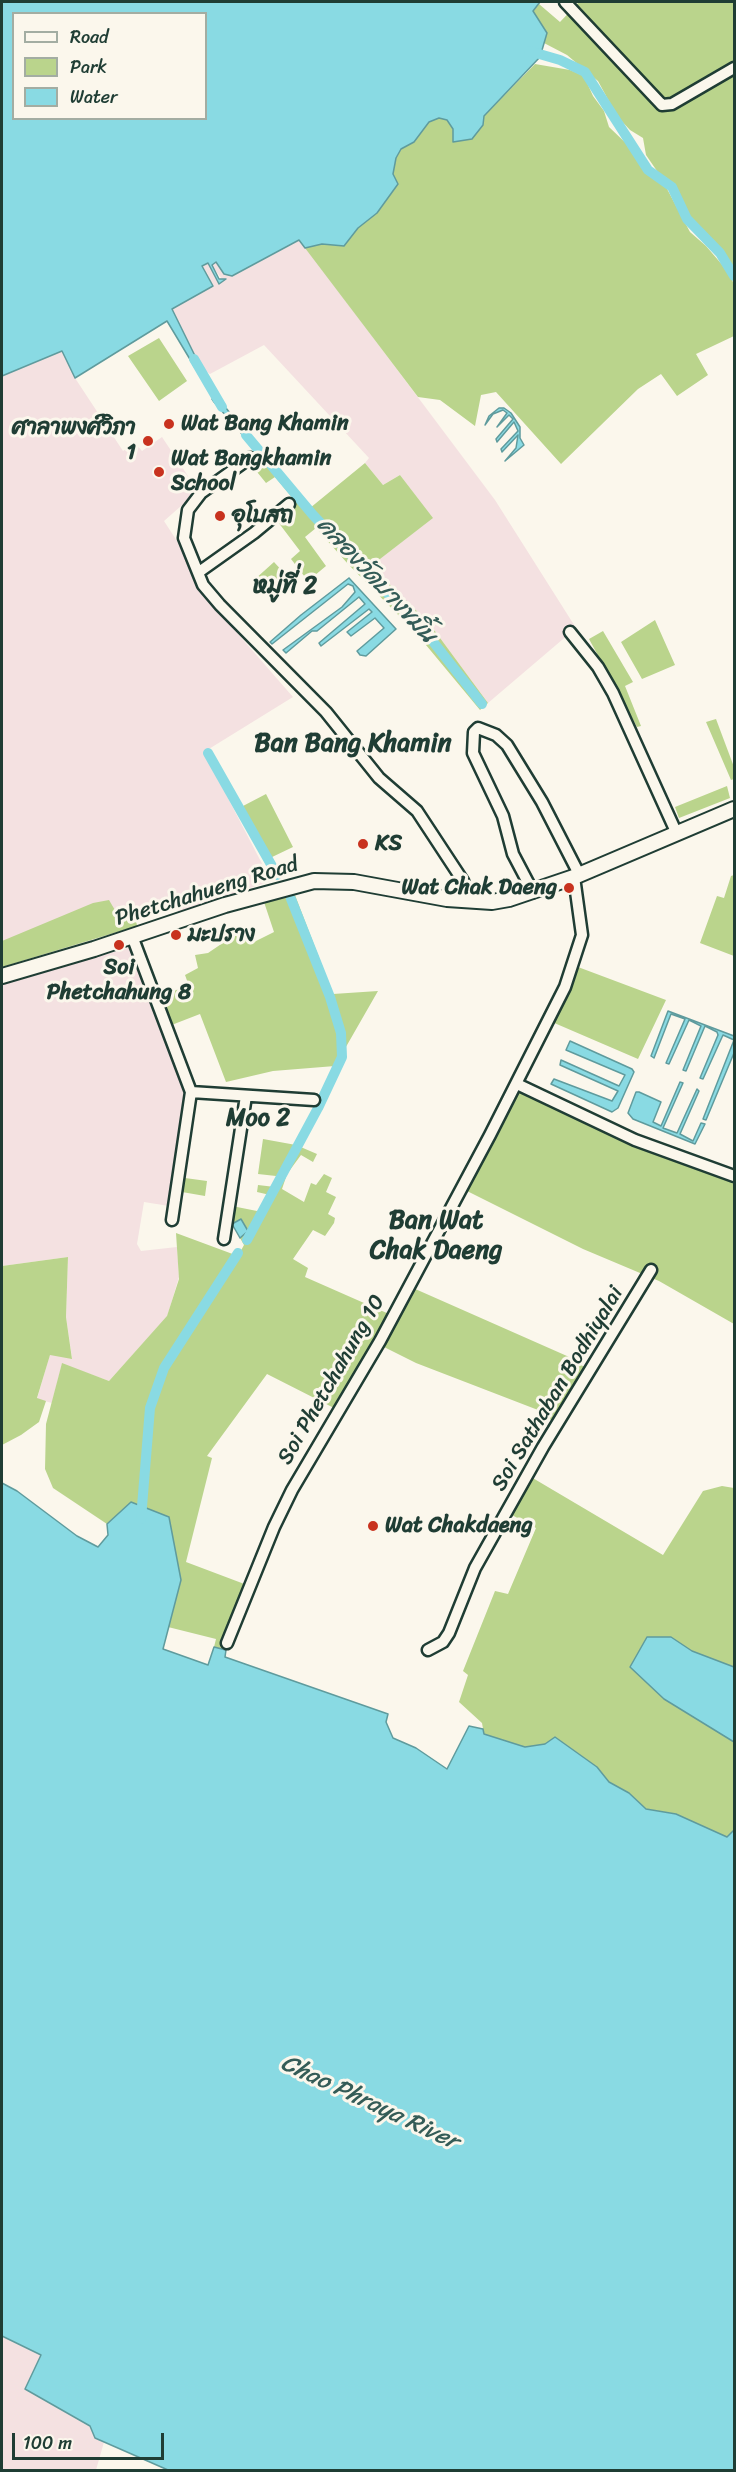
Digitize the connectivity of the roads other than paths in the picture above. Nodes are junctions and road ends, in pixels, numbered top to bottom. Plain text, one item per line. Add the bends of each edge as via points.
1 (565, 2) edge
2 (735, 68) edge
3 (250, 458) dead end
4 (289, 504) dead end
5 (199, 572) junction
6 (570, 632) dead end
7 (735, 809) edge
8 (677, 834) junction
9 (577, 876) junction
10 (533, 892) junction
11 (470, 901) junction
12 (132, 936) junction
13 (2, 976) edge
14 (517, 1084) junction
15 (191, 1092) junction
16 (246, 1096) junction
17 (314, 1100) dead end
18 (735, 1176) edge
19 (172, 1220) dead end
20 (224, 1239) dead end
21 (651, 1270) dead end
22 (227, 1643) dead end
23 (428, 1650) dead end

1 - 2 street via 662,105 672,104
3 - 5 street via 201,493 188,510 184,538
4 - 5 street
5 - 11 street via 203,585 220,605 320,705 379,778 417,811 463,880
6 - 8 street via 613,693
7 - 8 main road, Phetchahueng Road
8 - 9 main road, Phetchahueng Road
9 - 10 main road, Phetchahueng Road
9 - 10 street, Soi Phetchahung 10 via 542,802 507,745 496,735 478,728 474,732 473,753 503,816 513,854
9 - 14 street, Soi Phetchahung 10 via 582,921 576,958
10 - 11 main road, Phetchahueng Road via 492,902
11 - 12 main road, Phetchahueng Road via 354,882 314,880
12 - 13 main road, Phetchahueng Road
12 - 15 street
14 - 18 street via 635,1140
14 - 22 street, Soi Phetchahung 10 via 380,1341 292,1490
15 - 16 street
15 - 19 street
16 - 17 street
16 - 20 street
21 - 23 street, Soi Sathaban Bodhiyalai via 543,1447 475,1569 449,1633 443,1642

